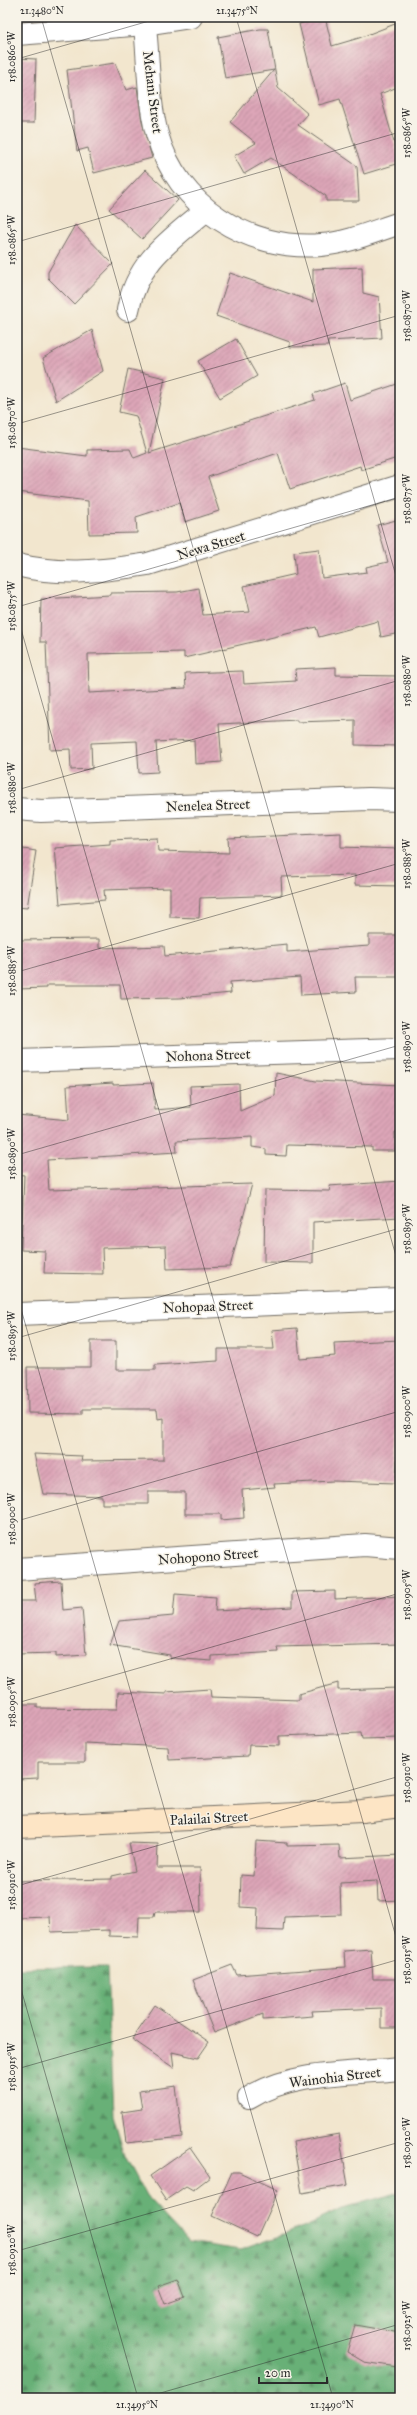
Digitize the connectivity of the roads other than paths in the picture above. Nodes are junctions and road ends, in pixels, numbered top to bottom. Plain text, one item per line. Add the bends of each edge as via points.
1 (190, 17) edge
2 (144, 21) edge
3 (17, 34) edge
4 (206, 210) junction
5 (400, 223) edge
6 (128, 310) dead end
7 (400, 486) edge
8 (17, 565) edge
9 (400, 800) edge
10 (17, 809) edge
11 (400, 1049) edge
12 (17, 1061) edge
13 (400, 1299) edge
14 (17, 1314) edge
15 (400, 1548) edge
16 (17, 1569) edge
17 (400, 1806) edge
18 (17, 1827) edge
19 (400, 2070) edge
20 (248, 2098) dead end

1 - 2 street
2 - 3 street
2 - 4 street, Mehani Street via 152,112 157,136 178,179
4 - 5 street, Mehani Street via 236,230 287,245 341,242
4 - 6 street via 150,259 138,278
7 - 8 street, Newa Street via 148,564 74,572 36,570
9 - 10 street, Nenelea Street via 41,811
11 - 12 street, Nohona Street
13 - 14 street, Nohopaa Street
15 - 16 street, Nohopono Street via 365,1545
17 - 18 street, Palailai Street
19 - 20 street, Wainohia Street via 297,2079 261,2090

